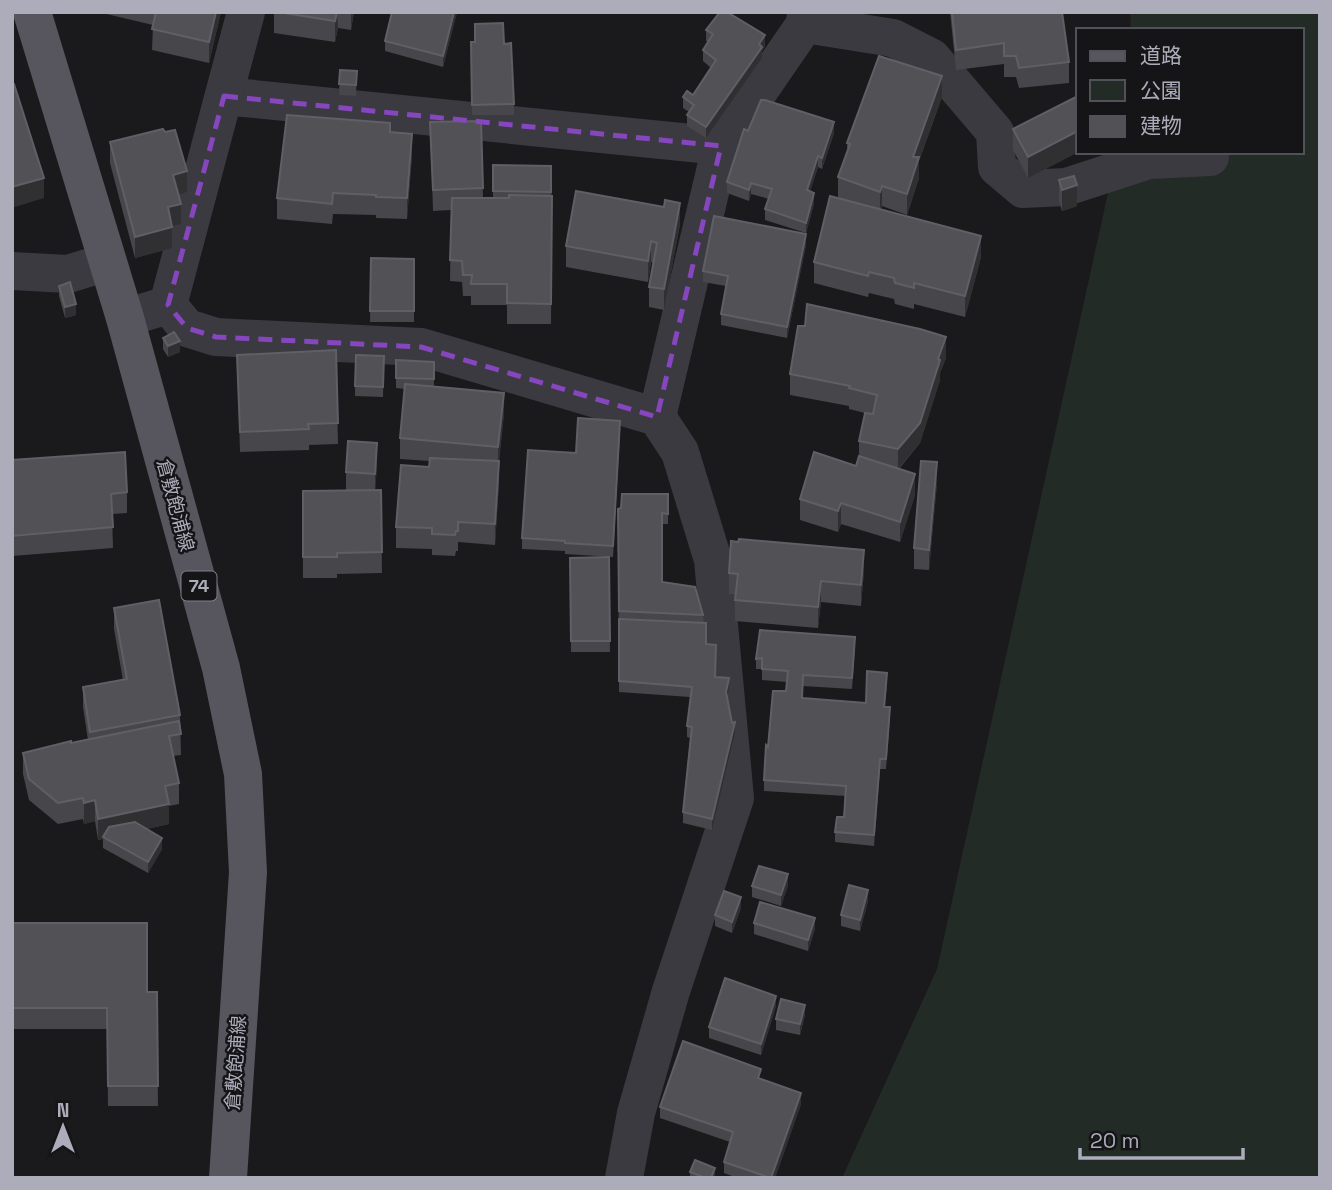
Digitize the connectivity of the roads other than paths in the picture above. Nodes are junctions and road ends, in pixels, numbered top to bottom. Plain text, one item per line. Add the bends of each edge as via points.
1 (32, 12) edge
2 (246, 12) edge
3 (806, 18) edge
4 (224, 96) junction
5 (721, 146) junction
6 (1210, 157) dead end
7 (107, 262) junction
8 (12, 271) edge
9 (168, 305) junction
10 (125, 318) junction
11 (657, 417) junction
12 (228, 1178) edge
13 (624, 1178) edge

1 - 7 main road, 倉敷飽浦線 / 74
2 - 4 street
3 - 5 street
3 - 6 street via 893,38 932,58 995,132 997,167 1023,189 1066,187 1149,160
4 - 5 street
4 - 9 street
5 - 11 street
7 - 8 street via 68,274
7 - 10 main road, 倉敷飽浦線 / 74
9 - 10 street
9 - 11 street via 187,328 216,337 421,347
10 - 12 main road, 倉敷飽浦線 / 74 via 221,668 243,774 248,872
11 - 13 street via 680,452 713,559 735,798 671,991 636,1113

